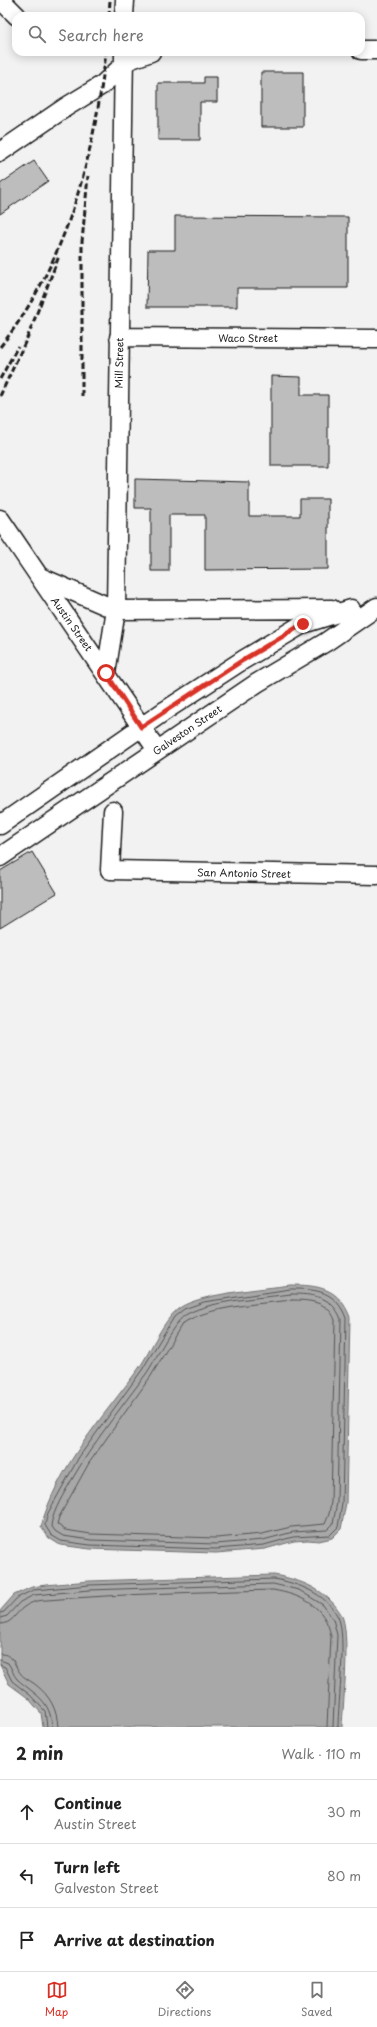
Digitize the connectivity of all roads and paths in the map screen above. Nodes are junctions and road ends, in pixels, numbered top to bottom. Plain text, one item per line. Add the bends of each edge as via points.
1 (1, 0) edge
2 (125, 0) edge
3 (13, 12) edge
4 (124, 12) edge
5 (365, 50) edge
6 (377, 50) edge
7 (140, 56) edge
8 (124, 59) edge
9 (0, 152) edge
10 (119, 337) junction
11 (377, 339) edge
12 (0, 519) edge
13 (40, 577) junction
14 (377, 602) edge
15 (377, 607) edge
16 (351, 609) junction
17 (116, 610) junction
18 (106, 673) junction
19 (141, 727) junction
20 (157, 750) junction
21 (113, 811) dead end
22 (0, 825) edge
23 (0, 857) edge
24 (377, 875) edge

1 - 3 street
2 - 4 street
5 - 6 street
7 - 8 street via 130,60
8 - 9 street via 102,85
8 - 10 street, Mill Street
10 - 11 street, Waco Street
10 - 17 street, Mill Street
12 - 13 street, Austin Street
13 - 17 street
13 - 18 street, Austin Street
14 - 16 street
15 - 20 street, Galveston Street
16 - 17 street
16 - 19 street via 303,624
17 - 18 street, Mill Street
18 - 19 street, Austin Street
19 - 20 street, Austin Street
19 - 22 street
20 - 23 street, Galveston Street
21 - 24 street, San Antonio Street via 110,870

